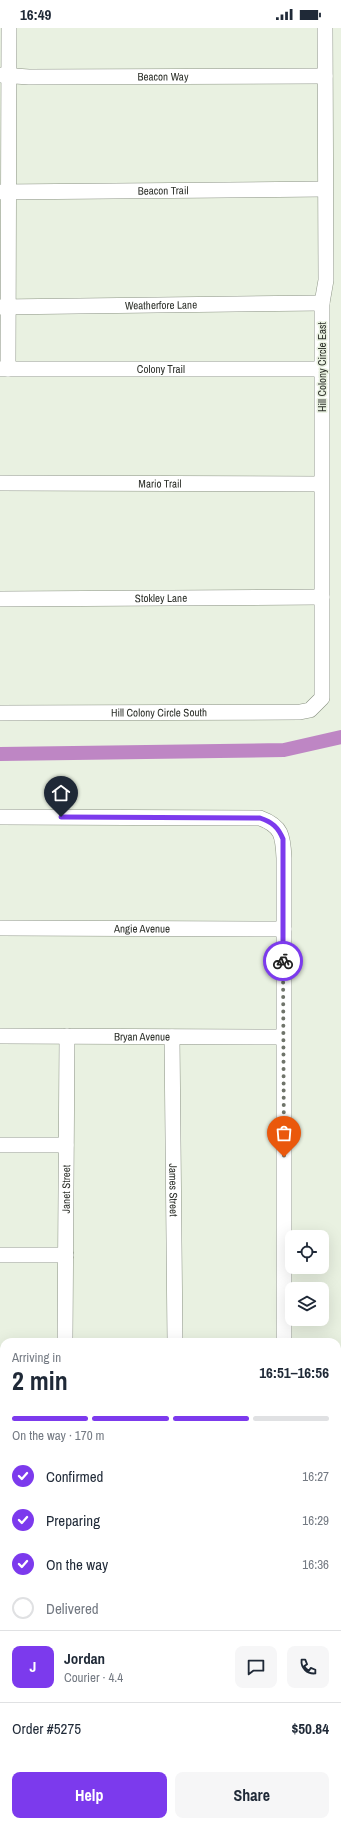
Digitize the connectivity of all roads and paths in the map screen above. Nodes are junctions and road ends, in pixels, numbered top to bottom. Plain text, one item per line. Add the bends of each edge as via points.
1 (8, 28) edge
2 (326, 28) edge
3 (4, 75) edge
4 (325, 76) junction
5 (326, 189) junction
6 (4, 192) edge
7 (322, 303) junction
8 (4, 307) edge
9 (4, 369) edge
10 (321, 369) junction
11 (0, 483) edge
12 (321, 484) junction
13 (322, 597) junction
14 (0, 599) edge
15 (316, 705) joint
16 (0, 713) edge
17 (0, 817) edge
18 (0, 928) edge
19 (284, 929) junction
20 (0, 1036) edge
21 (67, 1036) junction
22 (172, 1037) junction
23 (283, 1037) junction
24 (0, 1145) edge
25 (66, 1145) junction
26 (0, 1255) edge
27 (66, 1255) junction
28 (65, 1338) edge
29 (175, 1338) edge
30 (284, 1338) edge

1 - 3 street
2 - 4 street, Hill Colony Circle East
3 - 4 street, Beacon Way
3 - 6 street
4 - 5 street, Hill Colony Circle East
5 - 6 street, Beacon Trail
5 - 7 street, Hill Colony Circle East via 326,280
6 - 8 street
7 - 8 street, Weatherfore Lane
7 - 10 street, Hill Colony Circle East
8 - 9 street
9 - 10 street, Colony Trail
10 - 12 street, Hill Colony Circle East
11 - 12 street, Mario Trail
12 - 13 street, Hill Colony Circle East
13 - 14 street, Stokley Lane
13 - 15 street, Hill Colony Circle East via 322,698
15 - 16 street, Hill Colony Circle South via 310,710 300,712
17 - 19 street via 260,818 272,822 283,839
18 - 19 street, Angie Avenue
19 - 23 street
20 - 21 street, Bryan Avenue
21 - 22 street, Bryan Avenue
21 - 25 street, Janet Street
22 - 23 street, Bryan Avenue
22 - 29 street, James Street
23 - 30 street
24 - 25 street
25 - 27 street, Janet Street
26 - 27 street
27 - 28 street, Janet Street

